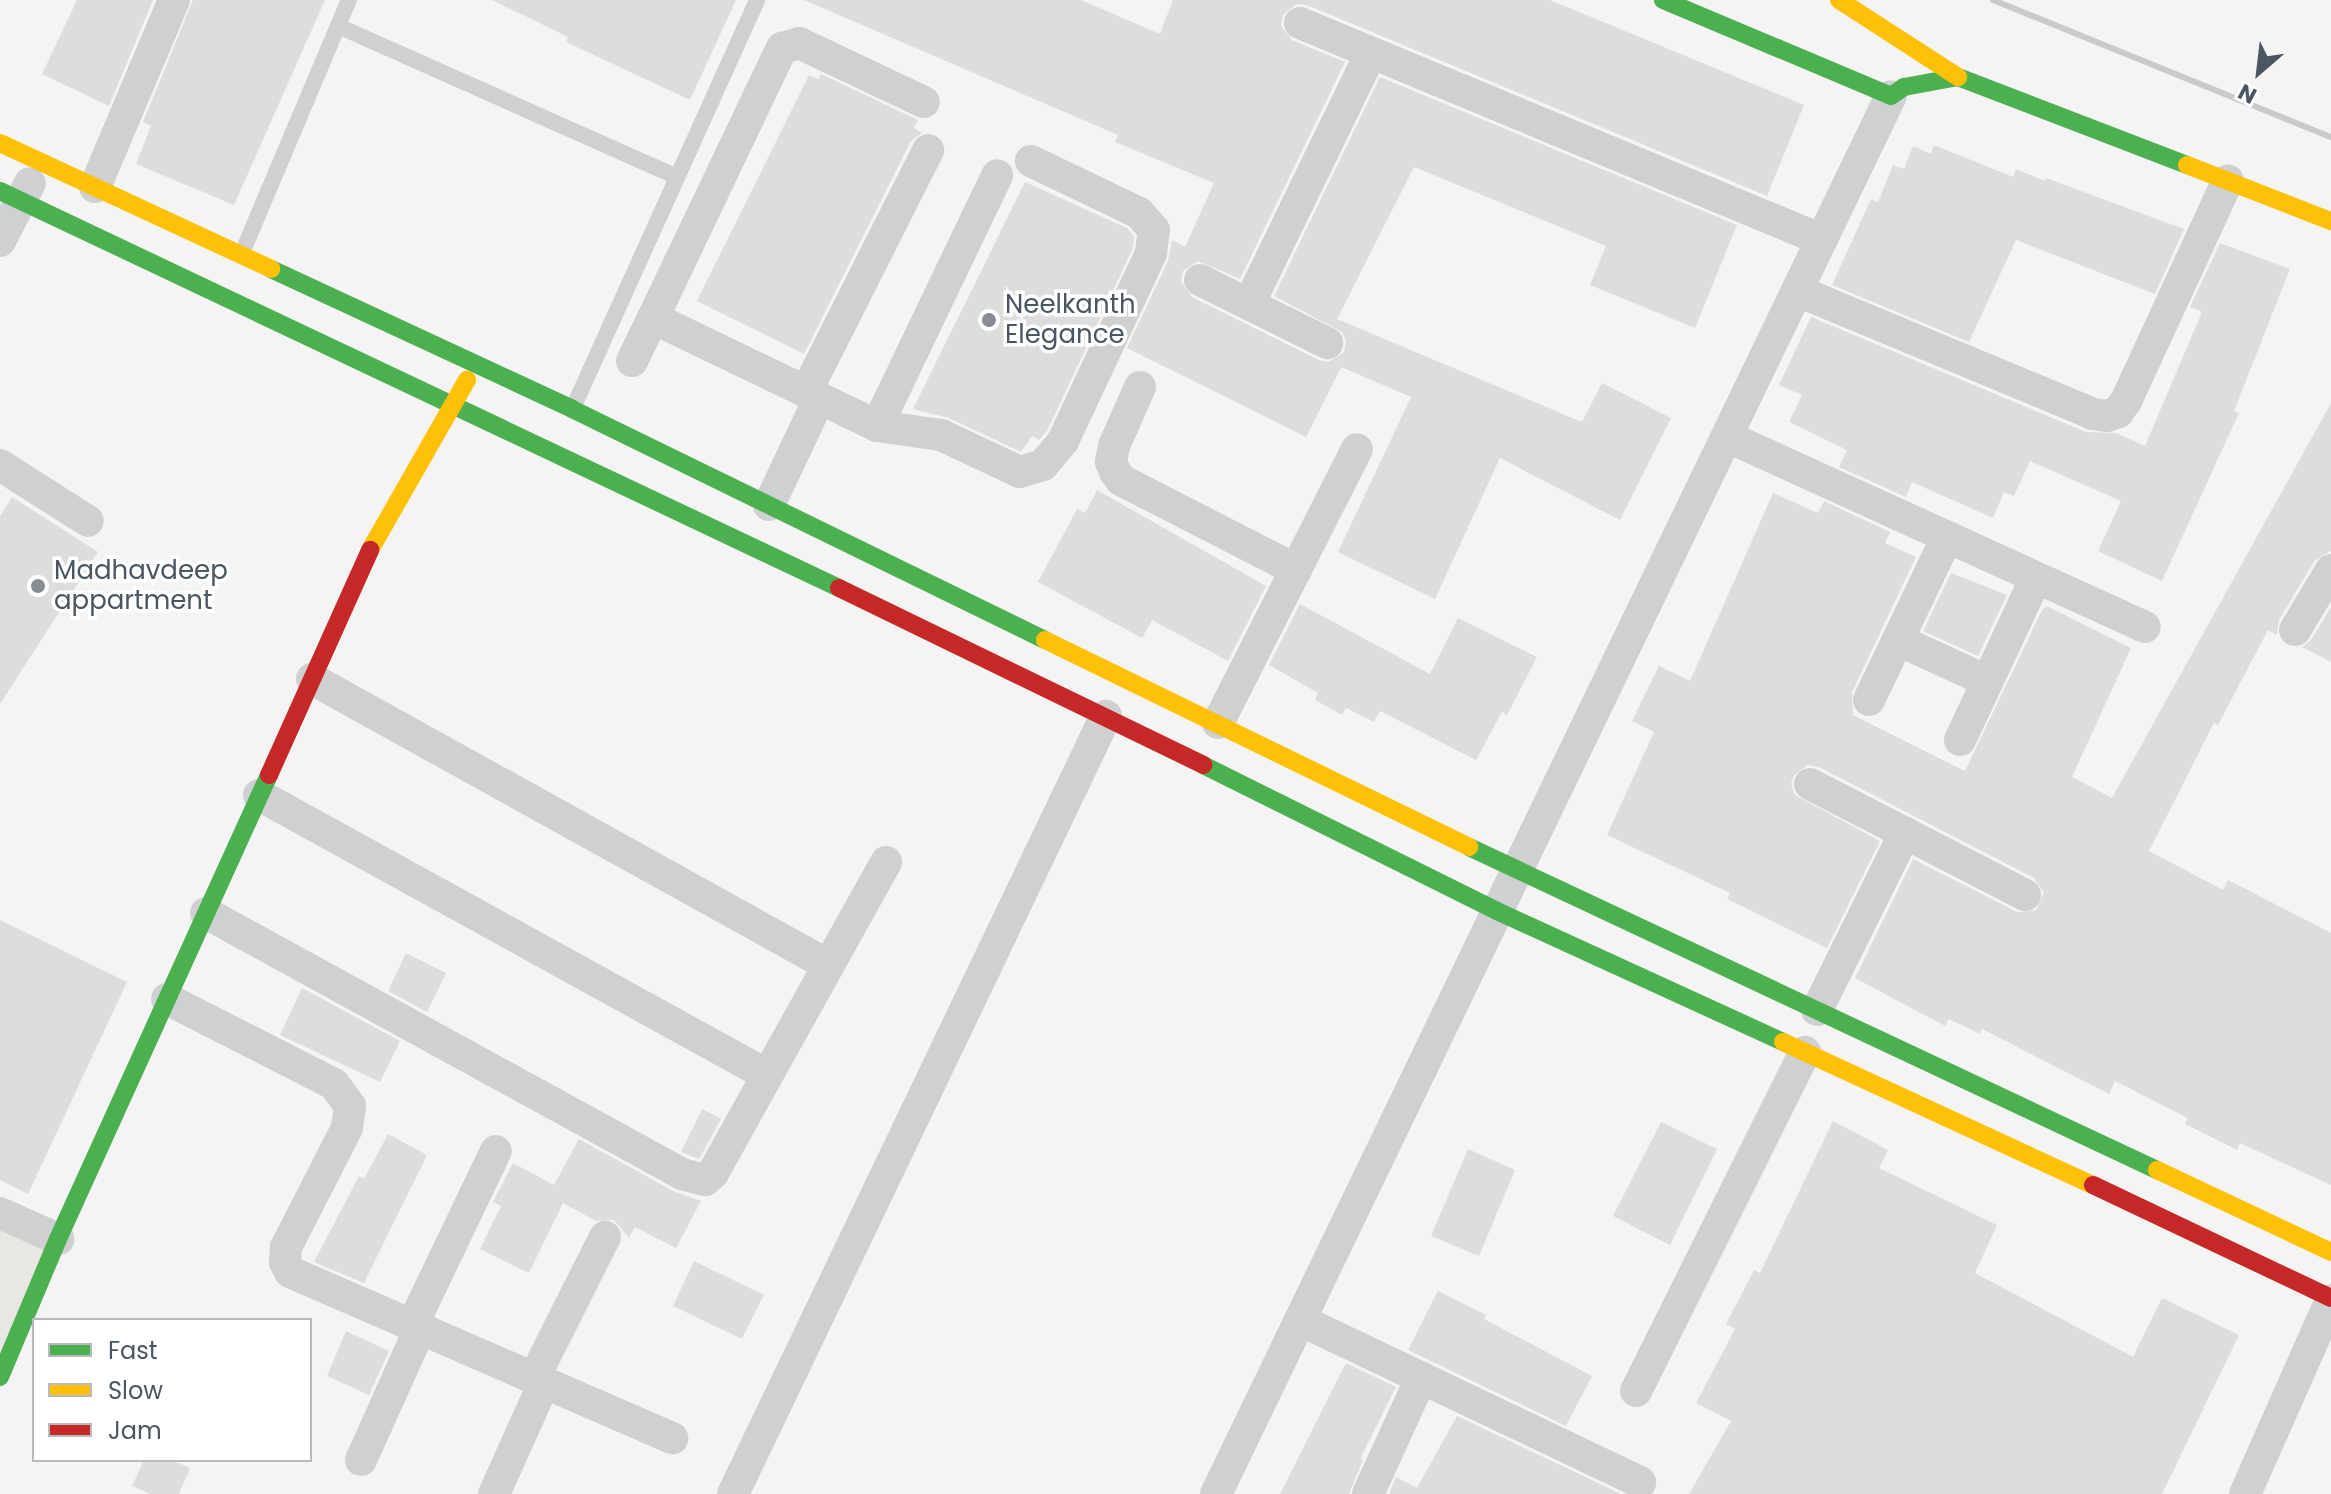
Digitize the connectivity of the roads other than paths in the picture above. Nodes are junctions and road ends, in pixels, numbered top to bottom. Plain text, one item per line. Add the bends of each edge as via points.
1 (174, 0) edge
2 (349, 0) edge
3 (757, 0) edge
4 (1663, 0) edge
5 (1839, 0) edge
6 (1300, 23) dead end
7 (338, 26) junction
8 (1371, 53) junction
9 (1958, 77) junction
10 (1891, 96) junction
11 (924, 102) dead end
12 (0, 143) edge
13 (928, 150) dead end
14 (1031, 161) dead end
15 (40, 162) junction
16 (997, 175) dead end
17 (677, 177) junction
18 (2228, 180) junction
19 (95, 187) junction
20 (10, 196) edge
21 (2331, 221) edge
22 (1822, 240) junction
23 (0, 241) edge
24 (241, 254) junction
25 (1200, 280) dead end
26 (1798, 291) junction
27 (1249, 304) junction
28 (653, 318) junction
29 (1327, 343) dead end
30 (632, 361) dead end
31 (476, 364) junction
32 (1140, 387) dead end
33 (812, 396) junction
34 (452, 407) junction
35 (572, 409) junction
36 (877, 426) junction
37 (1728, 437) junction
38 (1357, 449) dead end
39 (0, 465) edge
40 (769, 505) junction
41 (88, 521) dead end
42 (1947, 537) junction
43 (1296, 570) junction
44 (2331, 570) edge
45 (2036, 578) junction
46 (2145, 627) dead end
47 (2295, 630) dead end
48 (1898, 640) junction
49 (312, 679) junction
50 (1987, 681) junction
51 (1869, 700) dead end
52 (1106, 716) junction
53 (1218, 723) junction
54 (1960, 740) dead end
55 (1810, 784) dead end
56 (259, 795) junction
57 (1905, 833) junction
58 (886, 862) dead end
59 (1518, 871) junction
60 (2025, 895) dead end
61 (1497, 911) junction
62 (206, 913) junction
63 (828, 965) junction
64 (167, 999) junction
65 (1817, 1010) junction
66 (1805, 1052) junction
67 (767, 1075) junction
68 (1998, 1117) junction
69 (496, 1151) dead end
70 (0, 1213) edge
71 (605, 1237) dead end
72 (58, 1239) junction
73 (2331, 1252) edge
74 (2331, 1299) edge
75 (1300, 1320) junction
76 (416, 1328) junction
77 (0, 1377) edge
78 (1421, 1378) junction
79 (539, 1381) junction
80 (1636, 1391) dead end
81 (672, 1438) dead end
82 (361, 1460) dead end
83 (1640, 1482) dead end
84 (494, 1494) edge
85 (733, 1494) edge
86 (1216, 1494) edge
87 (1368, 1494) edge
88 (2245, 1494) edge

1 - 19 street
2 - 7 lane
3 - 17 lane
4 - 10 street
5 - 9 street
6 - 8 street
7 - 17 lane
7 - 24 lane
8 - 22 street
8 - 27 street
9 - 10 street via 1904,87
9 - 18 street
10 - 22 street
11 - 28 street via 799,43 782,48
12 - 15 street
13 - 33 street
14 - 36 street via 1139,213 1154,230 1151,253 1063,441 1043,465 1020,472 941,435
15 - 19 street
15 - 20 street
16 - 36 street
17 - 35 lane
18 - 21 street
18 - 26 street via 2126,401 2107,416
19 - 24 street
20 - 23 street
20 - 34 street
22 - 26 street
24 - 31 street
25 - 27 street
26 - 37 street
27 - 29 street
28 - 30 street
28 - 33 street
31 - 34 street
31 - 35 street
32 - 43 street via 1114,446 1111,462 1121,480
33 - 36 street
33 - 40 street
34 - 49 street via 371,549
34 - 52 street
35 - 40 street
37 - 42 street
37 - 59 street
38 - 43 street
39 - 41 street
40 - 53 street
42 - 45 street
42 - 48 street
43 - 53 street
44 - 47 street
45 - 46 street
45 - 50 street
48 - 50 street
48 - 51 street
49 - 56 street
49 - 63 street
50 - 54 street
52 - 61 street
52 - 85 street
53 - 59 street
55 - 57 street
56 - 62 street
56 - 67 street
57 - 60 street
57 - 65 street
58 - 63 street
59 - 61 street
59 - 65 street
61 - 66 street
61 - 75 street
62 - 64 street
62 - 67 street via 694,1180 713,1173
63 - 67 street
64 - 72 street
64 - 76 street via 334,1084 345,1096 350,1106 347,1128 286,1247 285,1262 300,1278
65 - 68 street
66 - 68 street
66 - 80 street
68 - 73 street
68 - 74 street
69 - 76 street
70 - 72 street
71 - 79 street
72 - 77 street
74 - 88 street
75 - 78 street
75 - 86 street
76 - 79 street
76 - 82 street
78 - 83 street
78 - 87 street
79 - 81 street
79 - 84 street

